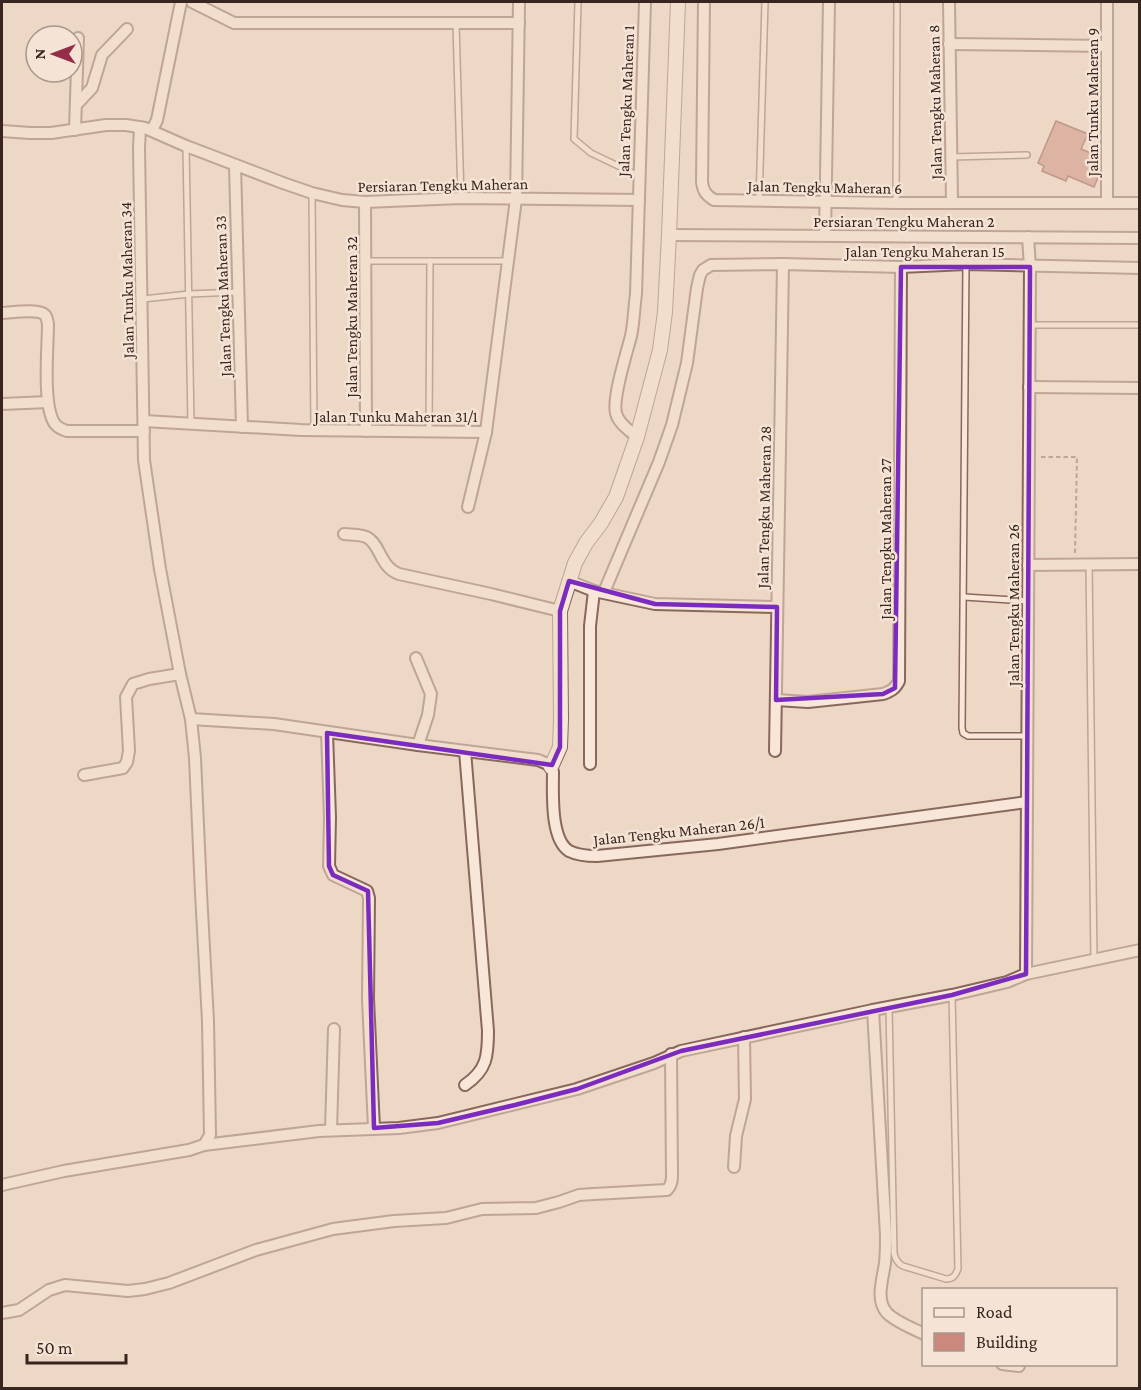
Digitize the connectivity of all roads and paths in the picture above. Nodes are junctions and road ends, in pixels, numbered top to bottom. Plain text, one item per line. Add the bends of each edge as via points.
1 (181, 2) edge
2 (192, 2) edge
3 (519, 2) edge
4 (578, 2) edge
5 (645, 2) edge
6 (678, 2) edge
7 (704, 2) edge
8 (765, 2) edge
9 (829, 2) edge
10 (897, 2) edge
11 (949, 2) edge
12 (1107, 2) edge
13 (519, 23) junction
14 (456, 24) junction
15 (127, 29) dead end
16 (949, 44) junction
17 (1107, 45) junction
18 (77, 84) edge
19 (76, 105) junction
20 (140, 127) junction
21 (75, 130) junction
22 (152, 130) junction
23 (2, 131) edge
24 (186, 146) junction
25 (1027, 155) dead end
26 (951, 157) junction
27 (235, 165) junction
28 (639, 176) junction
29 (312, 193) junction
30 (461, 198) junction
31 (516, 199) junction
32 (639, 200) junction
33 (826, 200) junction
34 (759, 201) junction
35 (364, 202) junction
36 (952, 202) junction
37 (896, 203) junction
38 (1107, 203) junction
39 (1140, 203) edge
40 (669, 235) junction
41 (825, 236) junction
42 (1028, 237) junction
43 (1140, 238) edge
44 (365, 261) junction
45 (430, 261) junction
46 (508, 261) junction
47 (783, 264) junction
48 (966, 264) junction
49 (901, 267) junction
50 (1030, 267) junction
51 (1140, 268) edge
52 (238, 292) junction
53 (189, 294) junction
54 (142, 299) junction
55 (2, 313) edge
56 (1029, 325) junction
57 (1140, 325) edge
58 (1029, 387) junction
59 (1140, 388) edge
60 (48, 402) junction
61 (2, 404) edge
62 (191, 424) junction
63 (144, 426) junction
64 (242, 427) junction
65 (314, 430) junction
66 (366, 431) junction
67 (429, 431) junction
68 (486, 432) junction
69 (637, 437) junction
70 (1029, 457) junction
71 (468, 507) dead end
72 (344, 534) dead end
73 (1075, 556) dead end
74 (1140, 564) edge
75 (1028, 565) junction
76 (1089, 565) junction
77 (569, 581) junction
78 (599, 591) junction
79 (964, 597) junction
80 (1028, 601) junction
81 (777, 607) junction
82 (560, 611) junction
83 (416, 658) dead end
84 (180, 674) junction
85 (776, 700) junction
86 (191, 719) junction
87 (327, 732) junction
88 (1027, 736) junction
89 (418, 745) junction
90 (465, 751) junction
91 (775, 751) dead end
92 (590, 764) dead end
93 (551, 767) junction
94 (84, 775) dead end
95 (1027, 802) junction
96 (1140, 950) edge
97 (1094, 960) junction
98 (1026, 974) junction
99 (952, 995) junction
100 (889, 1007) junction
101 (873, 1010) junction
102 (334, 1029) dead end
103 (744, 1037) junction
104 (671, 1054) junction
105 (465, 1085) dead end
106 (374, 1128) junction
107 (331, 1130) junction
108 (204, 1145) junction
109 (734, 1167) dead end
110 (2, 1185) edge
111 (2, 1313) edge
112 (922, 1333) edge

1 - 22 street
2 - 14 street via 234,23
3 - 13 street, Jalan Tunku Maheran 31/1
4 - 28 lane via 574,139 591,153
5 - 28 street, Jalan Tengku Maheran 1
6 - 40 street
7 - 34 street, Jalan Tengku Maheran 6 via 703,190 714,200
8 - 34 lane
9 - 33 street
10 - 37 lane
11 - 16 street, Jalan Tengku Maheran 8
12 - 17 street, Jalan Tunku Maheran 9
13 - 14 street
13 - 31 street, Jalan Tunku Maheran 31/1
14 - 30 lane
15 - 19 street via 102,55 92,88
16 - 17 street
16 - 26 street, Jalan Tengku Maheran 8
17 - 38 street, Jalan Tunku Maheran 9
18 - 19 street
19 - 21 street
20 - 21 street, Persiaran Tengku Maheran via 105,125
20 - 22 street, Persiaran Tengku Maheran
20 - 54 street, Jalan Tunku Maheran 34
21 - 23 street, Persiaran Tengku Maheran
22 - 24 street, Persiaran Tengku Maheran
24 - 27 street, Persiaran Tengku Maheran
24 - 53 lane
25 - 26 lane
26 - 36 street, Jalan Tengku Maheran 8
27 - 29 street, Persiaran Tengku Maheran
27 - 52 street, Jalan Tengku Maheran 33
28 - 32 street, Jalan Tengku Maheran 1
29 - 35 street, Persiaran Tengku Maheran
29 - 65 lane
30 - 31 street, Persiaran Tengku Maheran
30 - 35 street, Persiaran Tengku Maheran
31 - 32 street, Persiaran Tengku Maheran
31 - 46 street, Jalan Tunku Maheran 31/1
32 - 69 street, Jalan Tengku Maheran 1 via 632,333 615,405 616,415
33 - 34 street, Jalan Tengku Maheran 6
33 - 37 street, Jalan Tengku Maheran 6
33 - 41 street
35 - 44 street, Jalan Tengku Maheran 32
36 - 37 street, Jalan Tengku Maheran 6
36 - 38 street, Jalan Tengku Maheran 6
38 - 39 street, Jalan Tengku Maheran 6
40 - 41 street, Persiaran Tengku Maheran 2
40 - 69 street via 660,350
41 - 42 street, Persiaran Tengku Maheran 2
42 - 43 street, Persiaran Tengku Maheran 2
42 - 50 street, Jalan Tengku Maheran 26
44 - 45 lane
44 - 66 street, Jalan Tengku Maheran 32
45 - 46 lane
45 - 67 lane
46 - 68 street, Jalan Tunku Maheran 31/1
47 - 49 street, Jalan Tengku Maheran 15
47 - 78 street, Jalan Tengku Maheran 15 via 711,265 700,275 687,363 669,434
47 - 81 street, Jalan Tengku Maheran 28
48 - 49 street, Jalan Tengku Maheran 15
48 - 50 street, Jalan Tengku Maheran 15
48 - 79 lane
49 - 85 street, Jalan Tengku Maheran 27 via 899,681 891,692 883,694 808,702
50 - 51 street, Jalan Tengku Maheran 15
50 - 56 street, Jalan Tengku Maheran 26
52 - 53 lane
52 - 64 street, Jalan Tengku Maheran 33
53 - 54 lane
53 - 62 lane
54 - 63 street, Jalan Tunku Maheran 34
55 - 60 street via 36,311 47,316
56 - 57 lane
56 - 58 street, Jalan Tengku Maheran 26
58 - 59 street
58 - 70 street, Jalan Tengku Maheran 26
60 - 61 street
60 - 63 street, Jalan Tunku Maheran 31/1 via 51,418 67,431
62 - 63 street, Jalan Tunku Maheran 31/1
62 - 64 street, Jalan Tunku Maheran 31/1
63 - 84 street, Jalan Tunku Maheran 34 via 144,460 158,558
64 - 65 street, Jalan Tunku Maheran 31/1
65 - 66 street, Jalan Tunku Maheran 31/1
66 - 67 street, Jalan Tunku Maheran 31/1
67 - 68 street, Jalan Tunku Maheran 31/1
68 - 71 street
69 - 77 street via 616,497 586,543
70 - 73 path via 1077,457
70 - 75 street, Jalan Tengku Maheran 26
72 - 82 street via 370,539 392,572
74 - 76 street
75 - 76 street
75 - 80 street, Jalan Tengku Maheran 26
76 - 97 lane
77 - 78 street
77 - 82 street
78 - 81 street via 655,604
78 - 92 street via 590,627
79 - 80 lane
79 - 88 lane via 963,733
80 - 88 street, Jalan Tengku Maheran 26
81 - 85 street, Jalan Tengku Maheran 28
82 - 93 street via 560,738
83 - 89 street via 431,694
84 - 86 street, Jalan Tunku Maheran 34
84 - 94 street via 133,684 126,697 127,762 123,768
85 - 91 street, Jalan Tengku Maheran 28
86 - 87 street
86 - 108 street, Jalan Tunku Maheran 34 via 208,1022 210,1135
87 - 89 street
87 - 106 street via 329,866 333,875 367,891 369,898 368,999
88 - 95 street, Jalan Tengku Maheran 26
89 - 90 street
90 - 93 street via 538,760
90 - 105 street via 488,1051 480,1072
93 - 95 street, Jalan Tengku Maheran 26/1 via 558,839 568,850 585,856 718,844
95 - 98 street, Jalan Tengku Maheran 26
96 - 97 street
97 - 98 street
98 - 99 street
99 - 100 street
99 - 100 lane via 958,1269 951,1279 895,1260
100 - 101 street
101 - 103 street
101 - 112 street via 886,1235 881,1302 888,1315
102 - 107 street
103 - 104 street
103 - 109 street via 745,1099
104 - 106 street via 577,1089 515,1105 438,1123
104 - 111 street via 672,1183 667,1190 579,1195 536,1208 482,1209 446,1218 333,1229 256,1250 145,1290 59,1286 19,1310
106 - 107 street
107 - 108 street
108 - 110 street

